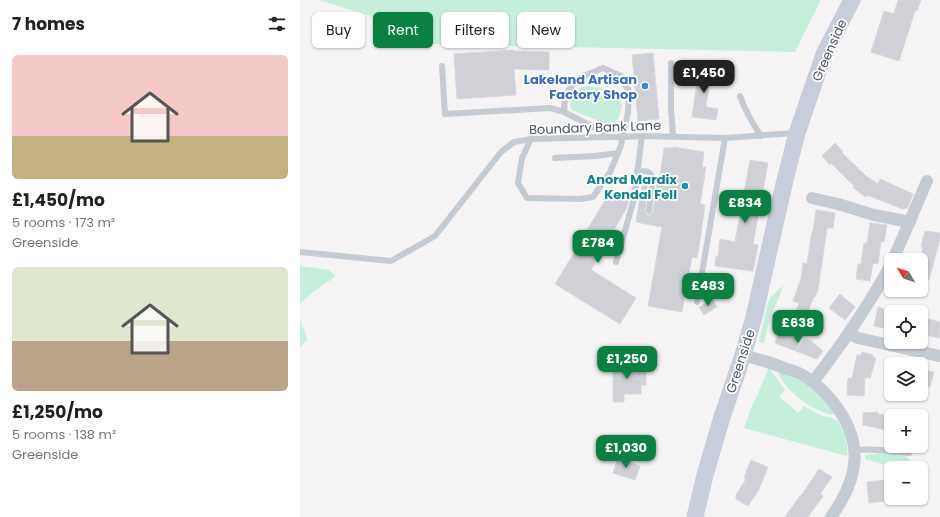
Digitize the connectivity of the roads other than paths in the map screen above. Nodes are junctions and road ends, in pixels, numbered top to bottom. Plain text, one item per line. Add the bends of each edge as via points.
1 (852, 0) edge
2 (671, 63) dead end
3 (442, 66) dead end
4 (740, 96) dead end
5 (564, 112) junction
6 (797, 133) junction
7 (642, 136) junction
8 (673, 136) junction
9 (761, 136) junction
10 (607, 137) junction
11 (622, 137) junction
12 (725, 138) junction
13 (531, 139) junction
14 (618, 152) junction
15 (555, 158) dead end
16 (637, 171) junction
17 (927, 181) dead end
18 (812, 198) dead end
19 (649, 211) dead end
20 (910, 222) junction
21 (300, 252) edge
22 (896, 253) edge
23 (616, 262) dead end
24 (884, 278) edge
25 (697, 302) dead end
26 (849, 333) junction
27 (743, 355) junction
28 (939, 356) dead end
29 (813, 382) junction
30 (855, 450) junction
31 (884, 450) edge
32 (695, 517) edge
33 (831, 517) edge

1 - 6 street, Greenside via 824,54
2 - 8 lane
3 - 5 lane via 445,114 550,108
4 - 9 lane via 744,108
5 - 10 lane via 600,130
5 - 11 lane via 565,95 577,79 603,68 615,73 621,76 629,91 628,114
6 - 9 lane, Boundary Bank Lane
6 - 27 street, Greenside
7 - 8 lane, Boundary Bank Lane
7 - 11 lane, Boundary Bank Lane
7 - 16 lane
8 - 12 lane, Boundary Bank Lane
9 - 12 lane, Boundary Bank Lane
10 - 11 lane, Boundary Bank Lane
10 - 13 lane, Boundary Bank Lane
11 - 14 lane
12 - 25 lane
13 - 14 lane via 522,158 518,183 527,198 593,197 610,172
13 - 21 lane, Boundary Bank Lane via 514,142 501,152 435,236 391,261
14 - 15 lane
16 - 19 lane via 648,172 653,178
16 - 23 lane via 634,199
17 - 20 street
18 - 20 street
20 - 22 street
24 - 26 street
26 - 28 street via 858,338
26 - 29 street
27 - 29 street via 800,373
27 - 32 street, Greenside via 722,417
29 - 30 street via 842,414 851,429
30 - 31 lane
30 - 33 street via 850,483

